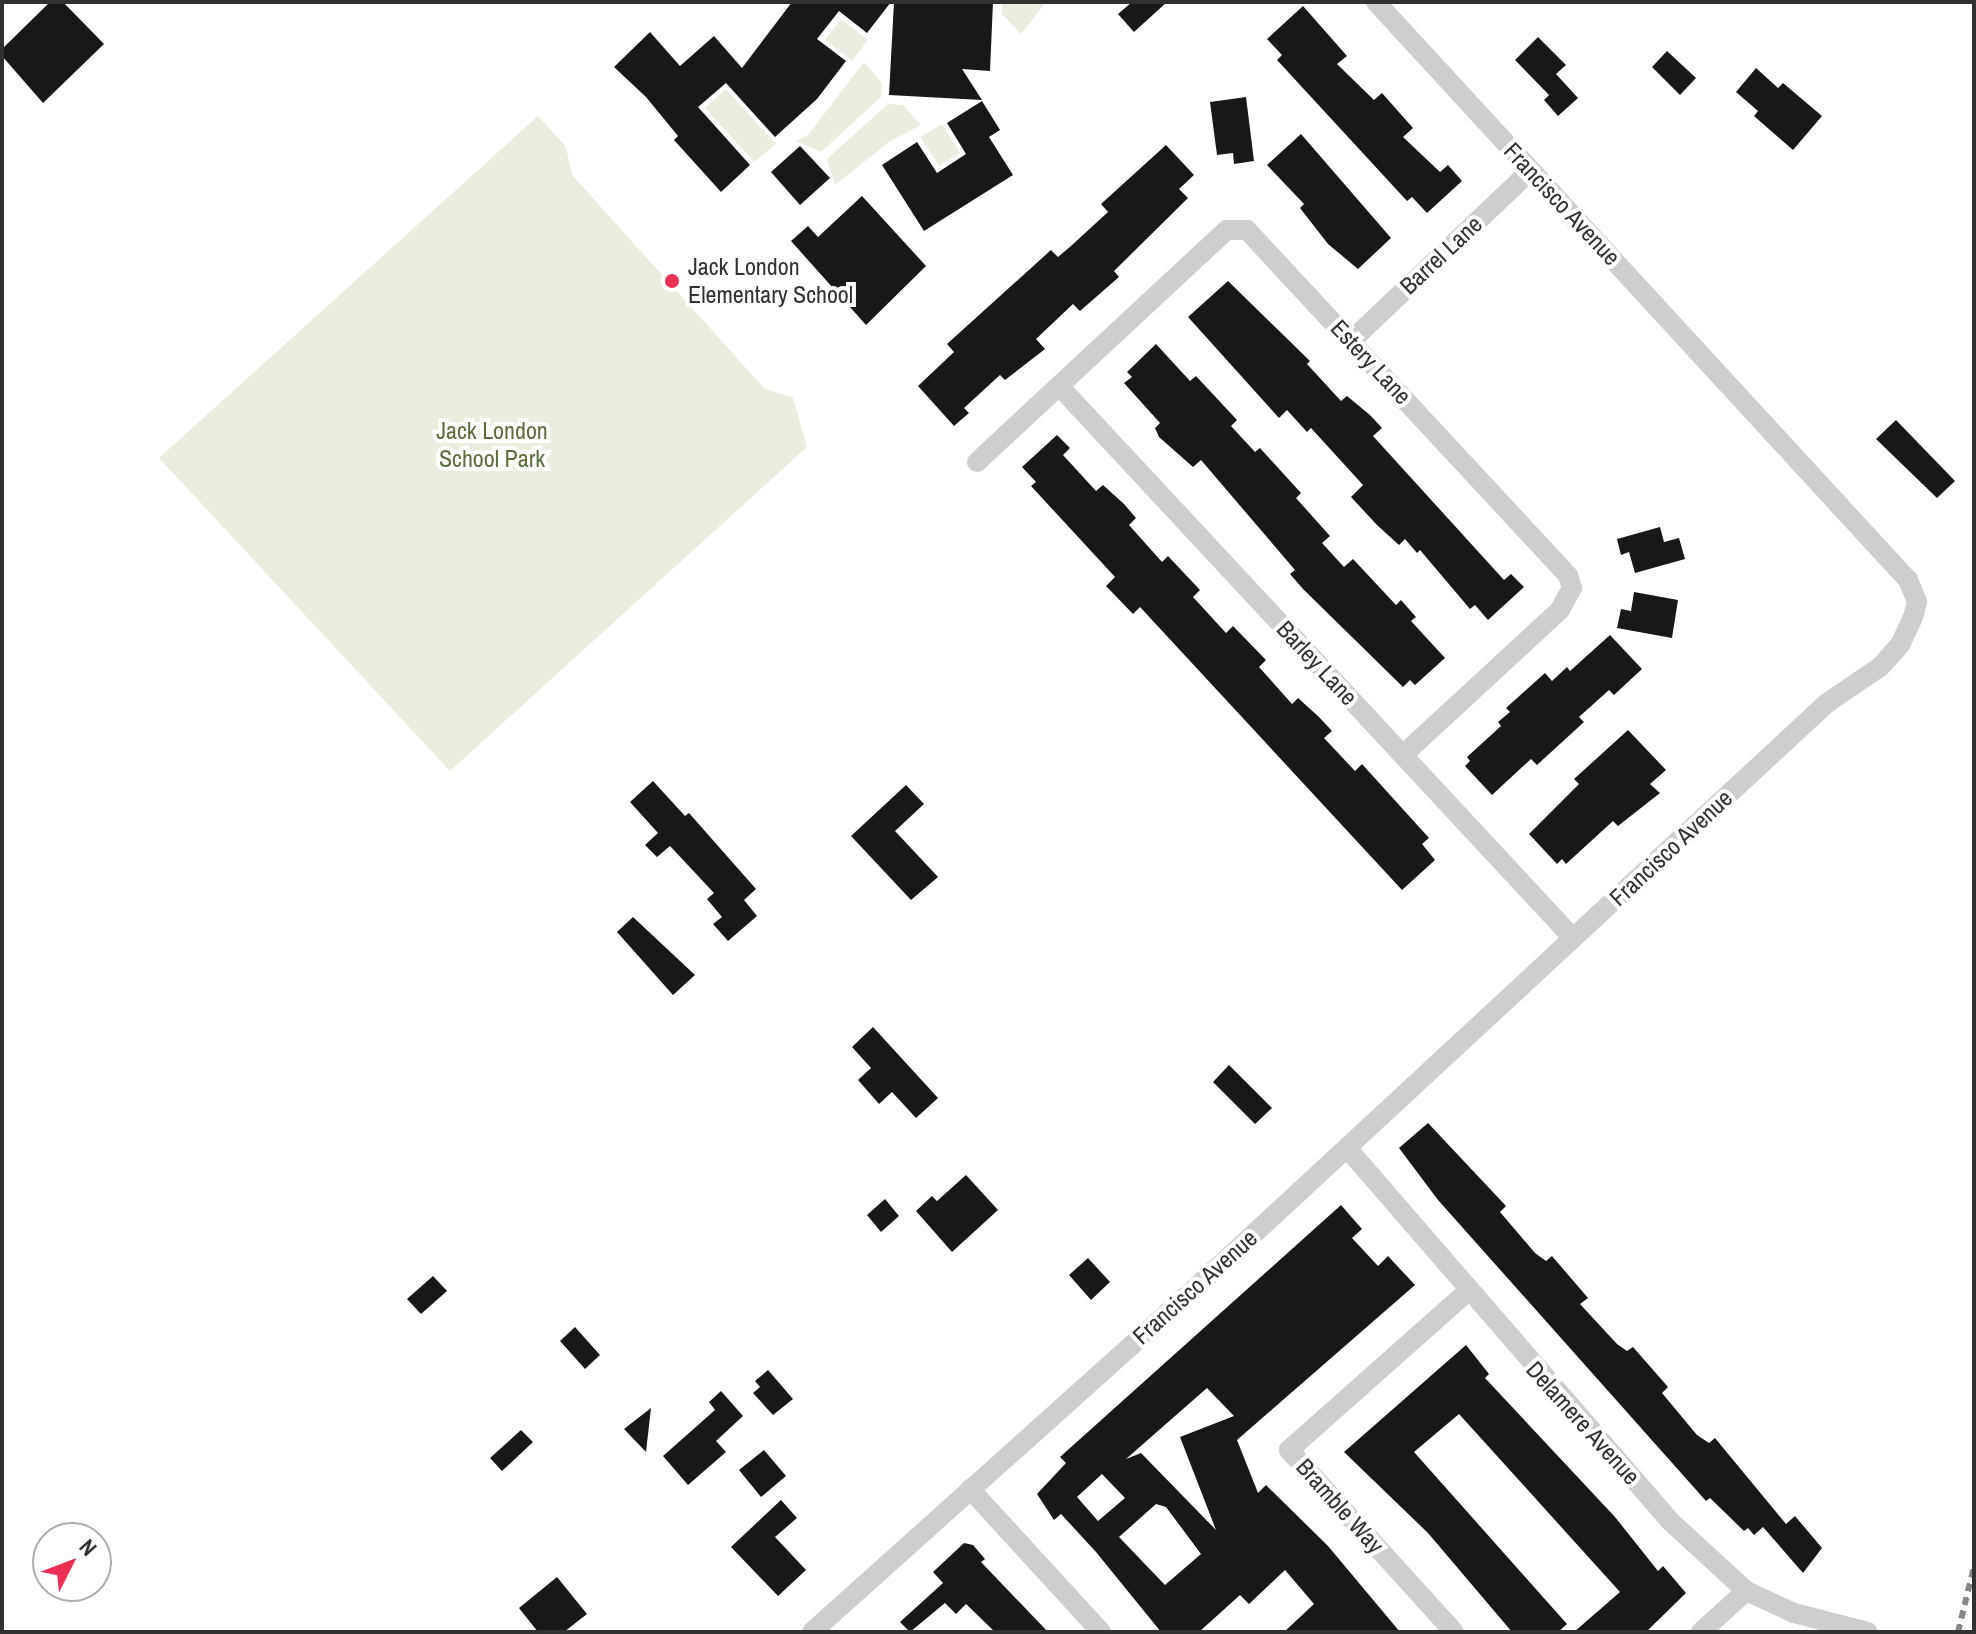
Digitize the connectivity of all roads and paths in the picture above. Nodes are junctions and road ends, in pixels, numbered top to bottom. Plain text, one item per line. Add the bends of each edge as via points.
1 (1376, 2) edge
2 (1531, 170) junction
3 (1351, 341) junction
4 (1061, 388) junction
5 (977, 462) dead end
6 (1403, 755) junction
7 (1573, 938) junction
8 (1347, 1148) junction
9 (1467, 1292) junction
10 (970, 1489) junction
11 (1746, 1591) junction
12 (812, 1632) edge
13 (1101, 1632) edge
14 (1454, 1632) edge
15 (1701, 1632) edge
16 (1868, 1632) edge

1 - 2 street, Francisco Avenue
2 - 3 street, Barrel Lane
2 - 7 street, Francisco Avenue via 1908,580 1917,602 1900,645 1880,667 1827,703
3 - 4 street, Estery Lane via 1247,230 1237,228 1227,230
3 - 6 street, Estery Lane via 1568,576 1572,588 1560,610
4 - 5 street, Estery Lane
4 - 6 street, Barley Lane
6 - 7 street, Barley Lane
7 - 8 street, Francisco Avenue
8 - 9 street, Delamere Avenue
8 - 10 street, Francisco Avenue
9 - 11 street, Delamere Avenue via 1670,1521
9 - 14 street, Bramble Way via 1289,1450
10 - 12 street, Francisco Avenue
10 - 13 street
11 - 15 street
11 - 16 street, Delamere Avenue via 1794,1613

